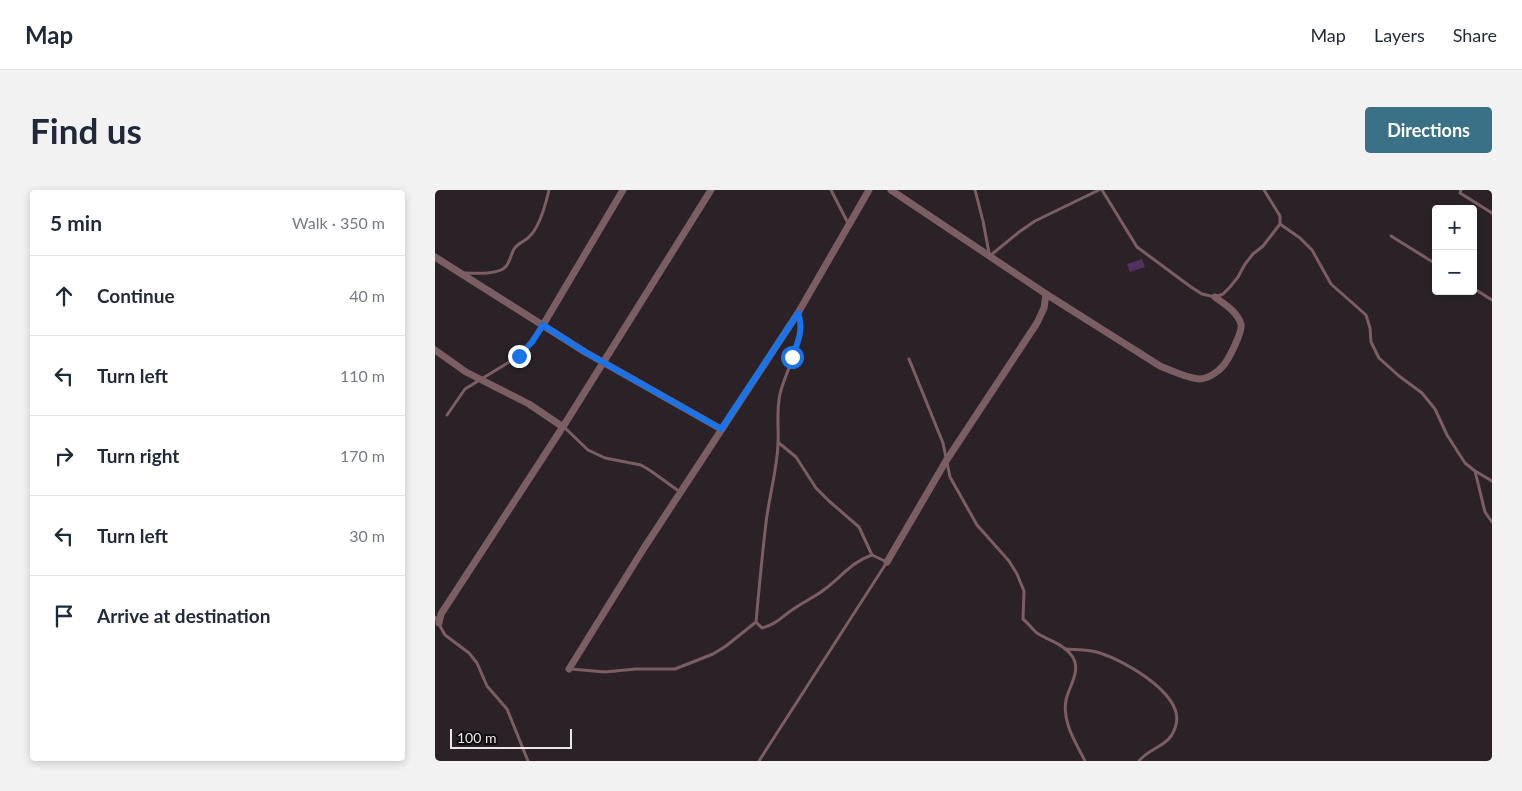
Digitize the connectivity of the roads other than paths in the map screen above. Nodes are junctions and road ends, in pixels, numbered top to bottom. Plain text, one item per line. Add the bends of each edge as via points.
1 (549, 190) edge
2 (623, 190) edge
3 (711, 190) edge
4 (831, 190) edge
5 (869, 190) edge
6 (891, 190) edge
7 (975, 190) edge
8 (1101, 190) edge
9 (1264, 190) edge
10 (1461, 190) edge
11 (1492, 213) edge
12 (1280, 224) junction
13 (849, 225) junction
14 (1391, 236) dead end
15 (435, 257) edge
16 (990, 257) junction
17 (1432, 262) edge
18 (460, 272) junction
19 (1477, 291) edge
20 (1046, 294) junction
21 (1215, 297) junction
22 (1492, 300) edge
23 (798, 313) junction
24 (543, 325) junction
25 (435, 350) edge
26 (909, 359) dead end
27 (604, 363) junction
28 (481, 379) junction
29 (447, 415) dead end
30 (563, 427) junction
31 (721, 429) junction
32 (778, 443) junction
33 (946, 461) junction
34 (1475, 471) junction
35 (1492, 481) edge
36 (680, 492) junction
37 (1492, 522) edge
38 (873, 555) junction
39 (887, 562) junction
40 (437, 620) edge
41 (756, 622) junction
42 (1065, 649) junction
43 (569, 669) joint
44 (528, 761) edge
45 (759, 761) edge
46 (1085, 761) edge
47 (1139, 761) edge

1 - 18 lane via 536,227 519,243 503,269 491,273
2 - 24 street
3 - 27 street
4 - 13 lane
5 - 13 street
6 - 16 street
7 - 16 lane
8 - 16 lane via 1035,221
8 - 21 lane via 1137,247 1191,287
9 - 12 lane via 1280,216
10 - 11 lane via 1460,193
12 - 21 lane via 1245,264 1239,277 1223,294
12 - 34 lane via 1312,250 1331,284 1366,315 1371,342 1379,358 1435,409 1447,435
13 - 23 street
14 - 17 lane
15 - 18 street
16 - 20 street
18 - 24 street
19 - 22 lane
20 - 21 street via 1160,366 1201,379 1224,365 1242,327 1239,316
20 - 33 street via 1037,323
23 - 31 street
23 - 32 lane via 800,330 785,376 777,416
24 - 27 street
24 - 28 lane via 519,356
25 - 28 street
26 - 33 lane via 943,443
27 - 30 street
27 - 31 street
28 - 29 lane via 465,389
28 - 30 street via 529,404
30 - 36 lane via 588,450 605,458 641,465
30 - 40 street
31 - 36 street
32 - 38 lane via 796,457 816,488 859,527
32 - 41 lane
33 - 39 street
33 - 42 lane via 950,477 977,525 1017,574 1024,591 1023,619 1037,633
34 - 35 lane
34 - 37 lane via 1485,512
36 - 43 street
38 - 39 lane
38 - 41 lane via 854,564 774,625 762,628
39 - 45 lane
40 - 44 lane via 445,634 477,663 487,686 507,709
41 - 43 lane via 713,654 675,668 605,672
42 - 46 lane via 1073,656 1076,669 1065,712 1068,726
42 - 47 lane via 1099,652 1161,688 1170,698 1177,716 1176,727 1166,743

